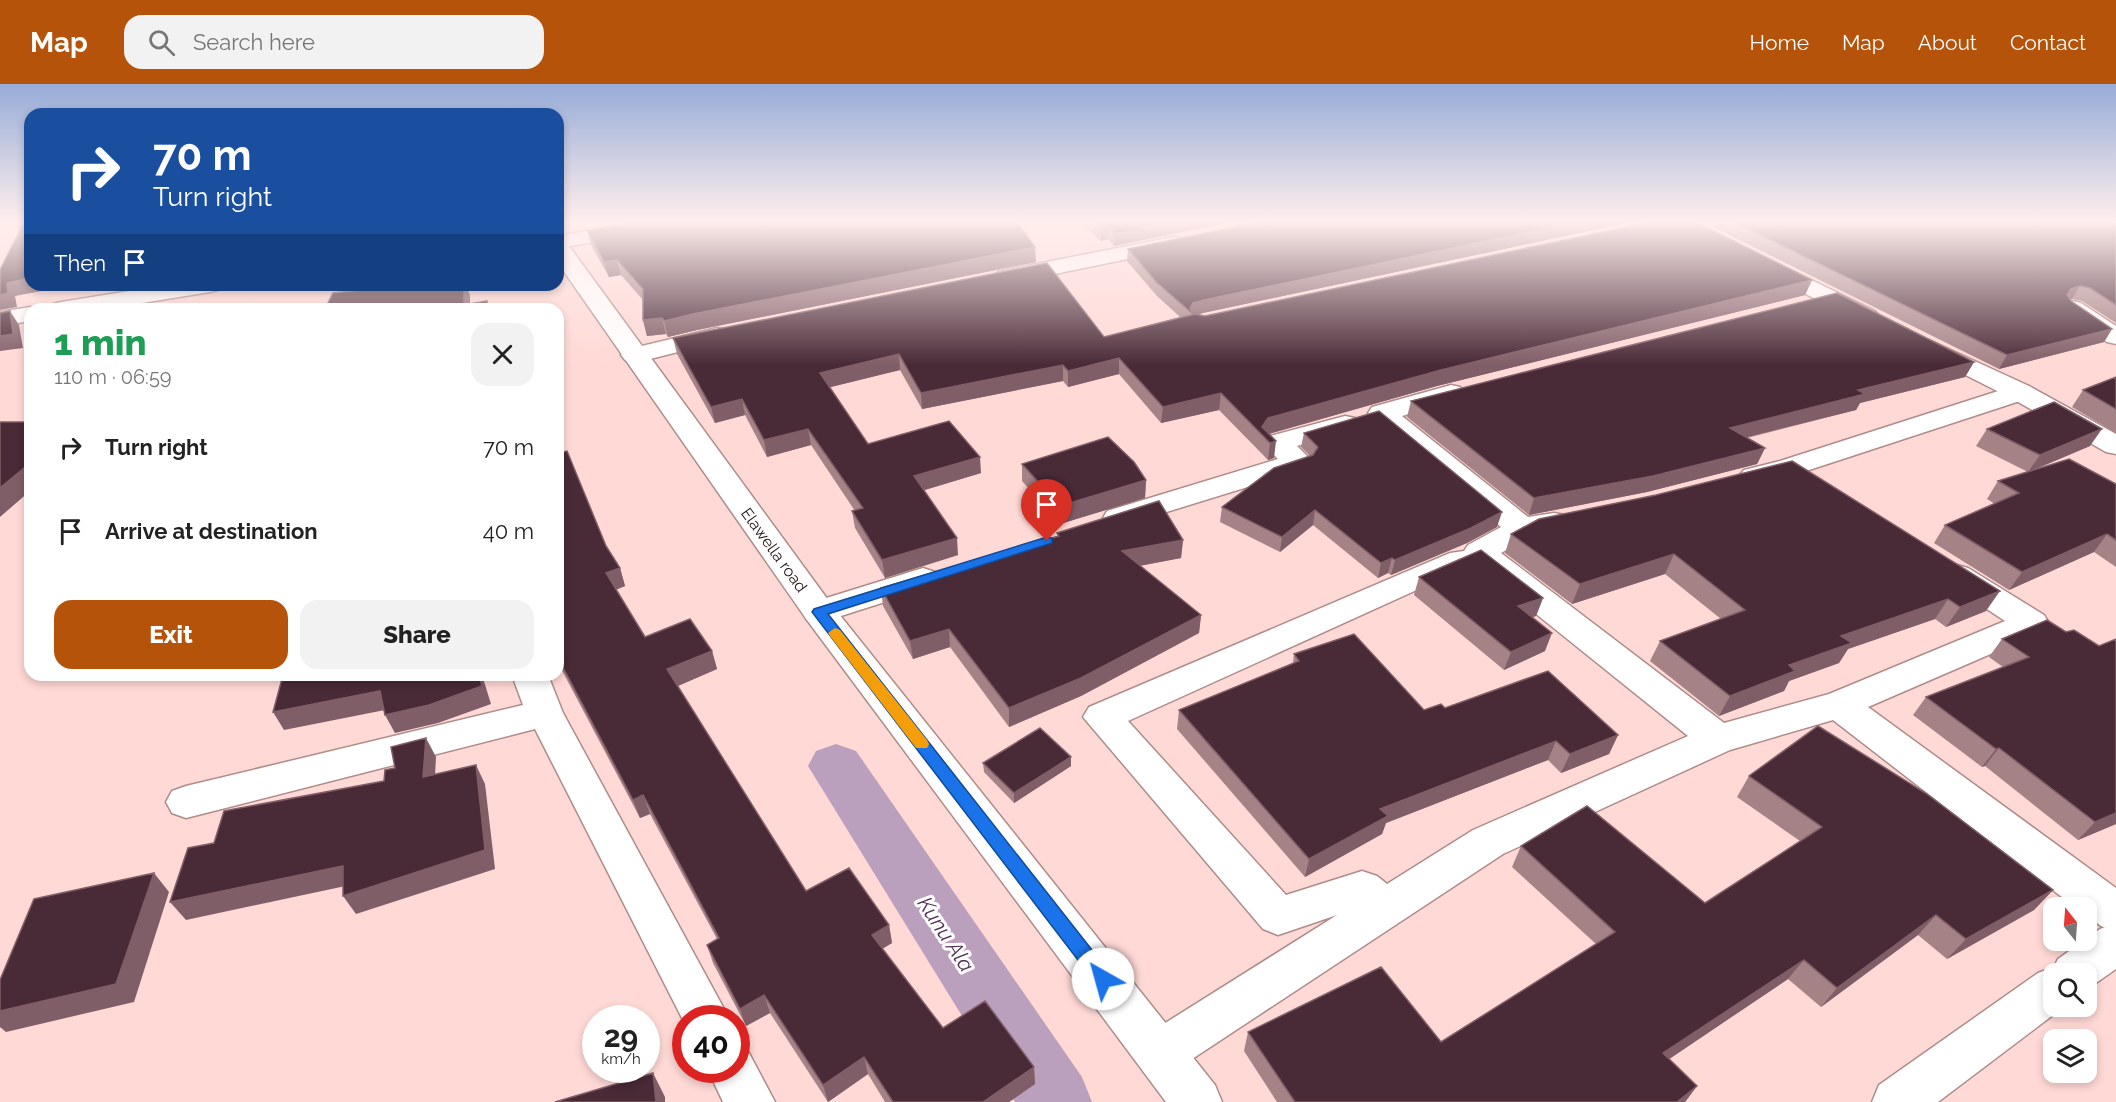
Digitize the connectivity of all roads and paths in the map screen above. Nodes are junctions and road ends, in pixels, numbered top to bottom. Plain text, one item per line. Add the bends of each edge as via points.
1 (574, 270) edge
2 (1043, 270) edge
3 (1774, 270) edge
4 (987, 281) edge
5 (173, 291) edge
6 (1832, 298) junction
7 (98, 303) edge
8 (1798, 307) edge
9 (2073, 308) edge
10 (24, 315) edge
11 (0, 319) edge
12 (743, 330) edge
13 (2116, 336) edge
14 (634, 355) junction
15 (1480, 386) edge
16 (2020, 392) junction
17 (1382, 413) junction
18 (2116, 446) edge
19 (1790, 467) junction
20 (1724, 484) edge
21 (1830, 493) edge
22 (1579, 517) edge
23 (1093, 526) edge
24 (1522, 528) junction
25 (1479, 552) junction
26 (1931, 558) edge
27 (944, 573) edge
28 (819, 612) junction
29 (532, 681) edge
30 (1839, 705) junction
31 (545, 713) junction
32 (1718, 739) junction
33 (186, 802) dead end
34 (1386, 908) junction
35 (2116, 913) edge
36 (2116, 943) edge
37 (2089, 963) edge
38 (2043, 996) edge
39 (699, 1005) edge
40 (1160, 1053) junction
41 (739, 1083) edge
42 (750, 1102) edge
43 (1197, 1102) edge
44 (1897, 1102) edge

1 - 14 street, Elawella road
2 - 4 street
3 - 6 street
5 - 7 street
6 - 8 street
6 - 16 street
9 - 13 street
10 - 11 street
12 - 14 street
14 - 28 street, Elawella road
15 - 17 street
16 - 18 street
16 - 19 street
17 - 23 street via 1276,443 1299,462
17 - 24 street
19 - 20 street
19 - 21 street
22 - 24 street
24 - 25 street
25 - 32 street
25 - 34 street via 1102,717 1278,916 1362,889
26 - 30 street via 2032,623
27 - 28 street
28 - 40 street, Elawella road
29 - 31 street
30 - 32 street
30 - 35 street
31 - 33 street
31 - 39 street
32 - 34 street via 1488,842
34 - 40 street
36 - 37 street
38 - 44 street
40 - 43 street, Elawella road
41 - 42 street

